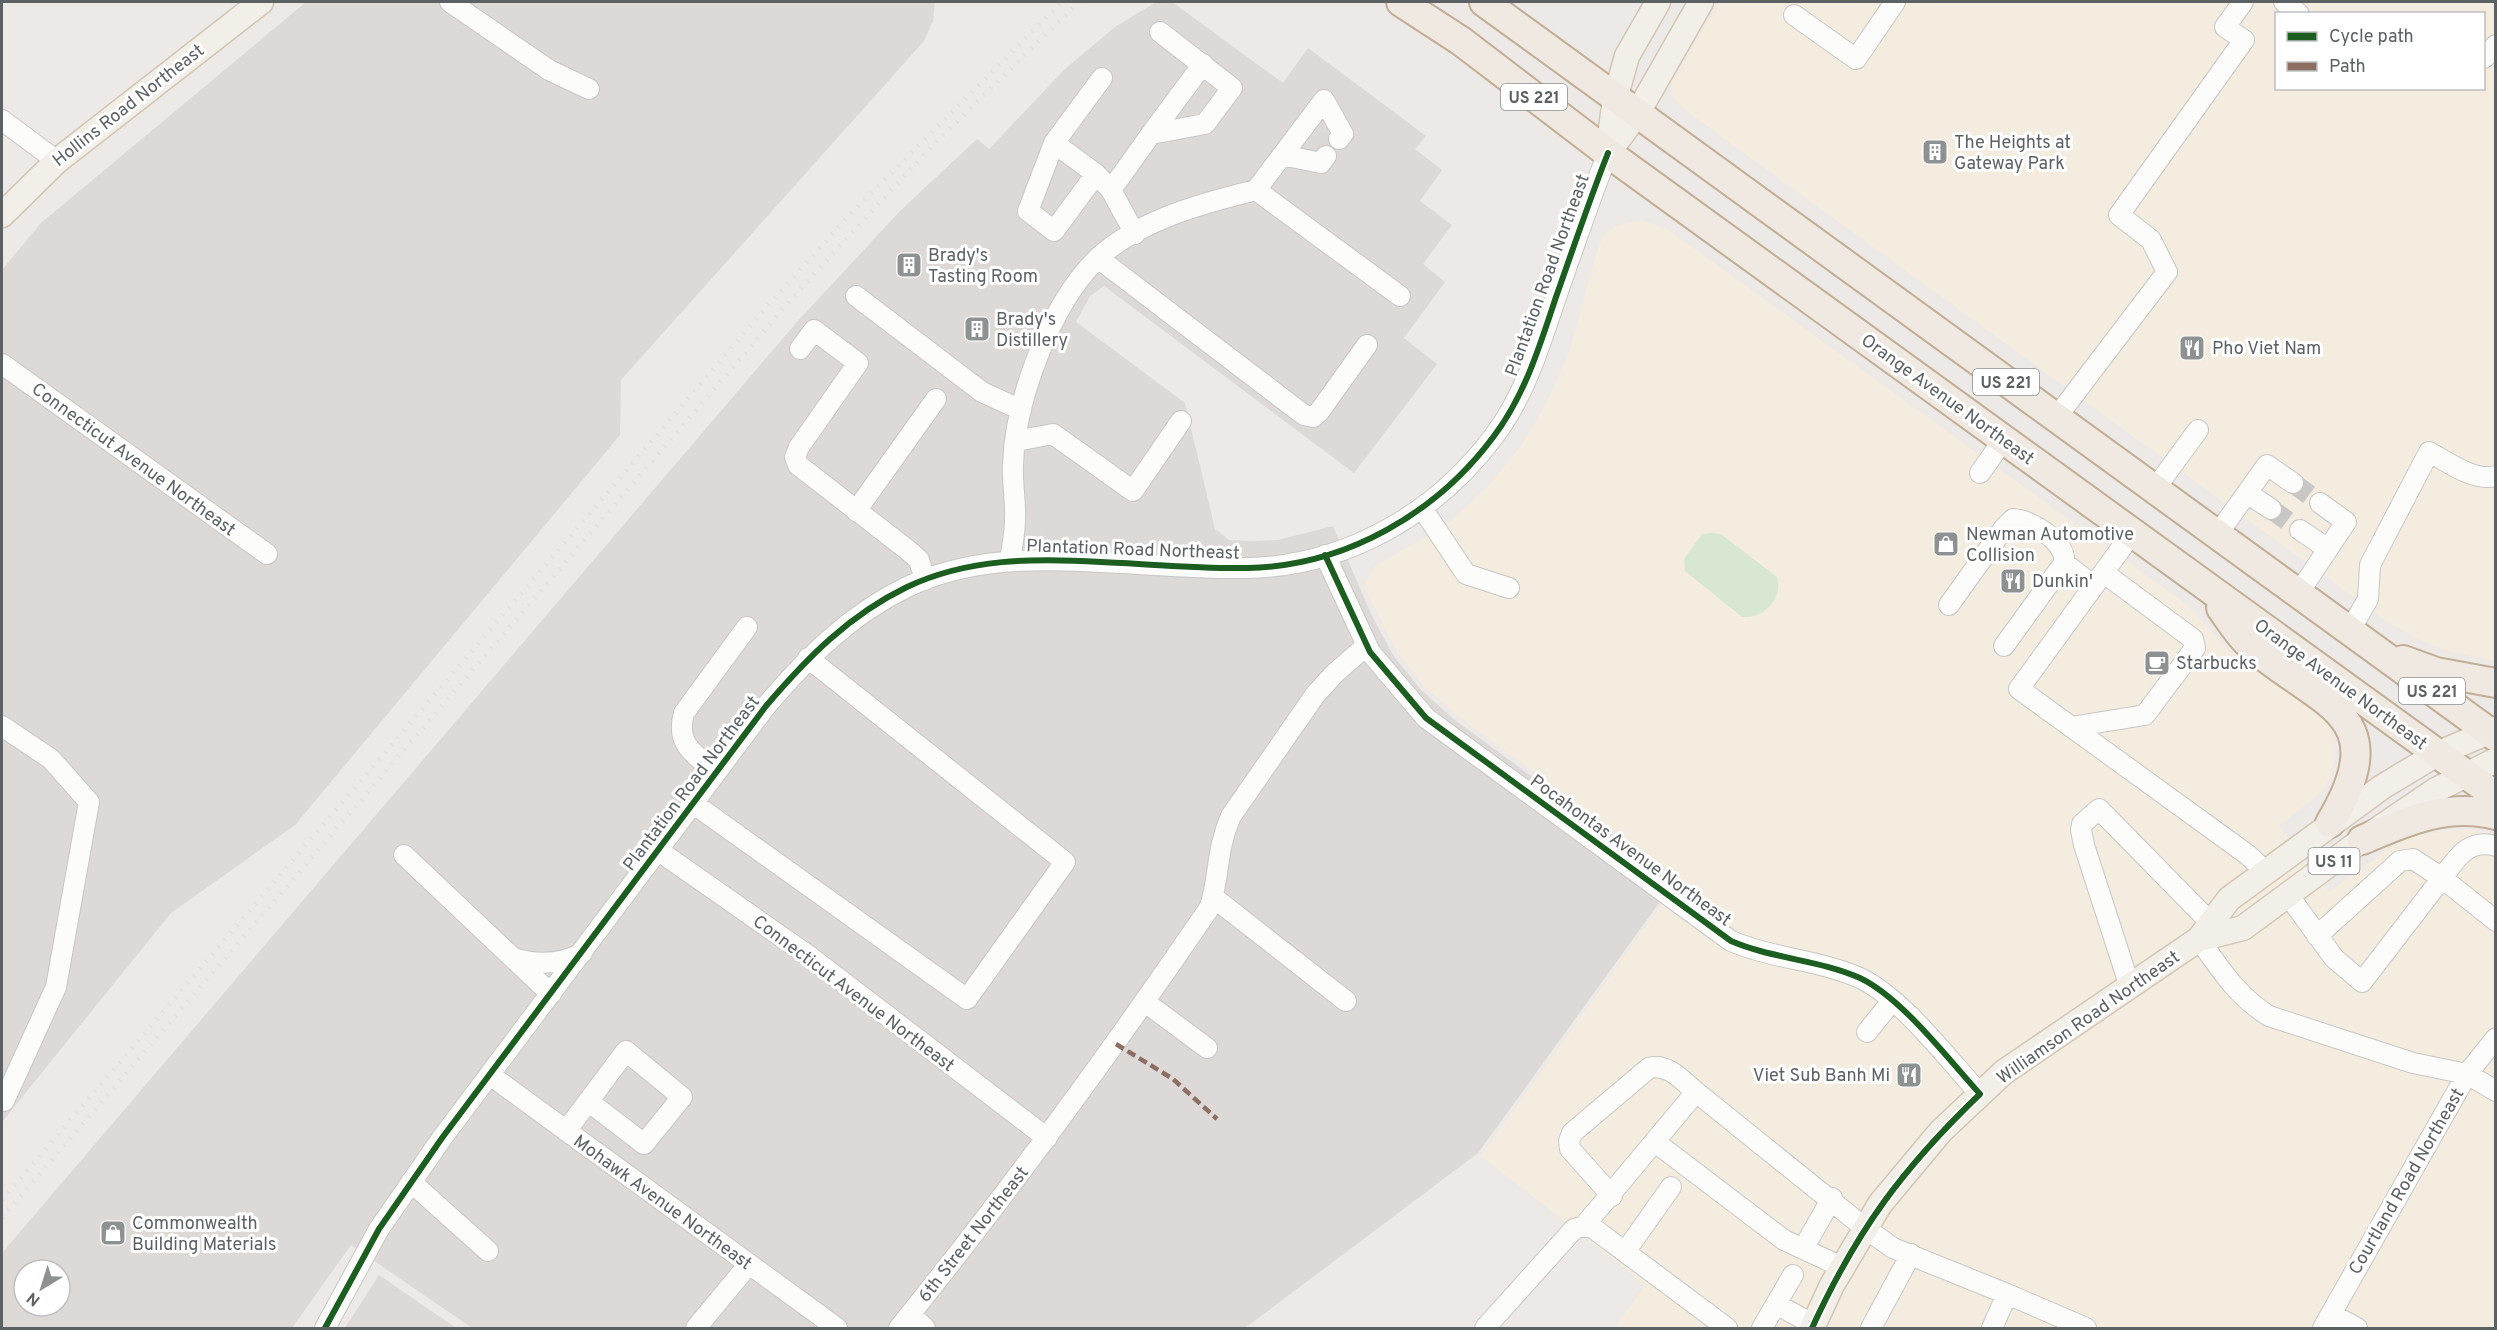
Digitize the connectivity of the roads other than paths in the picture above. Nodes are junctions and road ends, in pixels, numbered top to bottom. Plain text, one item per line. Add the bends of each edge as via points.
1 (261, 2) edge
2 (450, 2) edge
3 (1401, 2) edge
4 (1484, 2) edge
5 (1658, 2) edge
6 (1701, 2) edge
7 (1894, 2) edge
8 (2243, 2) edge
9 (2284, 2) edge
10 (2296, 12) edge
11 (1794, 15) dead end
12 (1160, 32) dead end
13 (2496, 45) edge
14 (2485, 57) edge
15 (1203, 64) junction
16 (1102, 78) dead end
17 (589, 89) dead end
18 (1626, 106) junction
19 (2, 120) edge
20 (1151, 134) junction
21 (1339, 139) dead end
22 (1054, 143) junction
23 (1608, 153) junction
24 (1282, 155) junction
25 (1326, 156) dead end
26 (57, 161) junction
27 (1096, 174) junction
28 (1111, 190) junction
29 (1256, 190) junction
30 (2, 215) edge
31 (1135, 234) junction
32 (1098, 258) junction
33 (856, 296) dead end
34 (1400, 296) dead end
35 (1367, 345) dead end
36 (800, 349) dead end
37 (2, 364) edge
38 (936, 399) dead end
39 (1021, 410) junction
40 (2056, 418) junction
41 (1181, 421) dead end
42 (2198, 430) dead end
43 (2004, 439) junction
44 (1016, 441) junction
45 (1980, 473) dead end
46 (2496, 476) edge
47 (2293, 483) tunnel mouth
48 (2154, 489) junction
49 (2247, 493) junction
50 (2320, 502) tunnel mouth
51 (1422, 508) junction
52 (2271, 509) tunnel mouth
53 (856, 511) junction
54 (2300, 530) tunnel mouth
55 (2133, 532) junction
56 (2217, 535) junction
57 (2328, 549) junction
58 (267, 554) dead end
59 (1325, 555) junction
60 (1010, 560) junction
61 (2064, 563) junction
62 (2099, 579) junction
63 (925, 580) junction
64 (2199, 581) junction
65 (1509, 588) dead end
66 (2298, 594) junction
67 (1949, 605) dead end
68 (747, 627) dead end
69 (2349, 632) junction
70 (1366, 646) junction
71 (2004, 646) dead end
72 (2376, 651) junction
73 (808, 658) junction
74 (2496, 683) edge
75 (2, 726) edge
76 (2071, 727) junction
77 (2490, 743) edge
78 (2437, 754) junction
79 (717, 772) junction
80 (2466, 774) junction
81 (2496, 796) edge
82 (694, 804) junction
83 (2496, 815) edge
84 (2330, 824) junction
85 (2362, 840) junction
86 (2496, 846) edge
87 (659, 851) junction
88 (404, 855) dead end
89 (2265, 872) junction
90 (2442, 878) junction
91 (2288, 895) junction
92 (1213, 897) junction
93 (2496, 921) edge
94 (2205, 931) junction
95 (2317, 936) junction
96 (583, 952) junction
97 (513, 958) junction
98 (2130, 987) junction
99 (551, 994) junction
100 (1346, 1001) dead end
101 (1892, 1001) junction
102 (1145, 1002) junction
103 (1867, 1032) dead end
104 (2496, 1038) edge
105 (1207, 1048) dead end
106 (2467, 1074) junction
107 (490, 1075) junction
108 (2496, 1091) edge
109 (1696, 1092) junction
110 (1980, 1094) junction
111 (2, 1101) edge
112 (588, 1101) junction
113 (566, 1131) junction
114 (1047, 1138) junction
115 (1656, 1142) junction
116 (411, 1182) junction
117 (1671, 1187) dead end
118 (1612, 1196) junction
119 (1832, 1198) junction
120 (1584, 1226) junction
121 (1865, 1228) junction
122 (1803, 1248) junction
123 (488, 1251) dead end
124 (1625, 1252) junction
125 (1911, 1254) junction
126 (748, 1264) junction
127 (1842, 1267) junction
128 (1793, 1275) dead end
129 (2007, 1293) junction
130 (1776, 1304) junction
131 (905, 1321) edge
132 (2327, 1321) edge
133 (1813, 1327) edge
134 (325, 1329) edge
135 (696, 1329) edge
136 (837, 1329) edge
137 (925, 1329) edge
138 (1485, 1329) edge
139 (1727, 1329) edge
140 (1762, 1329) edge
141 (1871, 1329) edge
142 (1992, 1329) edge
143 (2086, 1329) edge
144 (2357, 1329) edge

1 - 26 main road, Hollins Road Northeast
2 - 17 street via 549,70
3 - 23 highway, Orange Avenue Northeast / US 221 via 1461,41
4 - 18 highway, US 221
5 - 18 main road via 1627,56
6 - 18 main road
7 - 11 street via 1856,59
8 - 40 street via 2225,27 2244,40 2119,215 2151,240 2167,272
9 - 10 street
12 - 15 street
13 - 14 street
15 - 20 street
15 - 20 street via 1230,83 1230,94 1204,124
16 - 22 street
18 - 23 main road
18 - 40 highway, US 221
19 - 26 street
20 - 28 street
21 - 24 street via 1343,134 1324,100
22 - 27 street
22 - 27 street via 1028,211 1054,231
23 - 43 highway, Orange Avenue Northeast / US 221
23 - 51 street, Plantation Road Northeast via 1518,398 1476,459
24 - 25 street via 1321,163
24 - 29 street
26 - 30 main road, Hollins Road Northeast
27 - 28 street
28 - 31 street
29 - 31 street via 1199,204
29 - 34 street
31 - 32 street
32 - 35 street via 1304,415 1313,417 1319,412
32 - 39 street via 1053,323 1034,362
33 - 39 street via 982,392
36 - 53 street via 814,330 858,363 795,457 802,471
37 - 58 street, Connecticut Avenue Northeast
38 - 53 street
39 - 44 street
40 - 48 highway, US 221
41 - 44 street via 1133,490 1053,434
42 - 48 street
43 - 45 street
43 - 55 highway, Orange Avenue Northeast / US 221
44 - 60 street via 1016,520
46 - 69 street via 2468,472 2429,452 2370,565 2368,599
47 - 49 street via 2267,465
48 - 56 highway, US 221
49 - 52 street
49 - 56 street
50 - 57 street via 2346,522
51 - 59 street, Plantation Road Northeast via 1388,530
51 - 65 street via 1466,574
53 - 63 street via 919,560
54 - 57 street
55 - 62 street
55 - 64 highway, Orange Avenue Northeast / US 221
56 - 66 highway, US 221
57 - 66 street
59 - 60 street, Plantation Road Northeast via 1250,568
59 - 70 street, Pocahontas Avenue Northeast
60 - 63 street, Plantation Road Northeast via 975,565
61 - 62 street
61 - 67 street via 2061,548 2043,532 2023,520 2013,519
61 - 71 street
62 - 76 street via 2019,690
62 - 76 street via 2193,639 2195,648 2145,715
63 - 73 street, Plantation Road Northeast via 872,606
64 - 78 highway, Orange Avenue Northeast / US 221
64 - 84 highway via 2246,640 2346,720 2356,753 2354,777
66 - 69 highway, US 221
68 - 79 street via 684,713 680,726 688,748
69 - 72 highway, US 221
70 - 92 street, 6th Street Northeast via 1315,695 1231,816 1222,837
70 - 101 street, Pocahontas Avenue Northeast via 1426,718 1711,928 1754,951 1860,978
72 - 74 highway via 2436,672
72 - 77 highway, US 221
73 - 79 street, Plantation Road Northeast
73 - 82 street via 1065,862 967,999
75 - 111 street via 51,759 89,802 56,987
76 - 89 street via 2248,855
77 - 78 main road, Williamson Road Northeast / US 11
77 - 80 main road, Williamson Road Northeast / US 11
78 - 80 highway, Orange Avenue Northeast / US 221
78 - 84 main road, Williamson Road Northeast / US 11
79 - 82 street, Plantation Road Northeast
80 - 81 highway, Orange Avenue Northeast
80 - 85 main road, Williamson Road Northeast / US 11
82 - 87 street, Plantation Road Northeast
83 - 85 highway via 2438,812
84 - 89 main road, Williamson Road Northeast / US 11
85 - 91 main road, Williamson Road Northeast / US 11
86 - 90 street via 2484,843 2468,848
87 - 96 street, Plantation Road Northeast
87 - 114 street, Connecticut Avenue Northeast via 809,956
88 - 97 street
89 - 94 main road, Williamson Road Northeast / US 11 via 2229,899
90 - 93 street
90 - 95 street via 2413,859 2400,861
90 - 95 street via 2362,982 2334,958
91 - 94 main road, Williamson Road Northeast / US 11 via 2243,928
91 - 95 street
92 - 100 street
92 - 102 street, 6th Street Northeast
94 - 98 main road, Williamson Road Northeast / US 11
94 - 98 street via 2100,809 2080,830
94 - 106 street via 2236,990 2269,1016 2413,1063
96 - 97 street via 560,963
96 - 99 street, Plantation Road Northeast
97 - 99 street
98 - 110 main road, Williamson Road Northeast / US 11 via 2004,1072
99 - 107 street, Plantation Road Northeast
101 - 103 street
101 - 110 street, Pocahontas Avenue Northeast
102 - 105 street
102 - 114 street, 6th Street Northeast
104 - 106 street, Courtland Road Northeast
106 - 108 street
106 - 132 street, Courtland Road Northeast
107 - 113 street, Mohawk Avenue Northeast
107 - 116 street, Plantation Road Northeast
109 - 115 street
109 - 118 street via 1668,1069 1649,1068 1572,1133 1570,1149
109 - 119 street
110 - 121 main road, Williamson Road Northeast / US 11 via 1914,1161
112 - 112 street via 626,1051 682,1097 644,1144
112 - 113 street
113 - 126 street, Mohawk Avenue Northeast
114 - 131 street, 6th Street Northeast
115 - 118 street
115 - 122 street via 1784,1240
116 - 123 street
116 - 134 street, Plantation Road Northeast via 378,1230
117 - 124 street
118 - 120 street
119 - 121 street
119 - 122 street
120 - 124 street via 1593,1228
120 - 138 street via 1574,1229
121 - 125 street via 1893,1248
121 - 127 main road, Williamson Road Northeast / US 11
122 - 127 street
124 - 139 street
125 - 129 street
125 - 141 street
126 - 135 street
126 - 136 street, Mohawk Avenue Northeast
127 - 133 main road, Williamson Road Northeast / US 11
128 - 130 street
129 - 142 street
129 - 143 street
130 - 133 street
130 - 140 street
131 - 137 street
132 - 144 street

